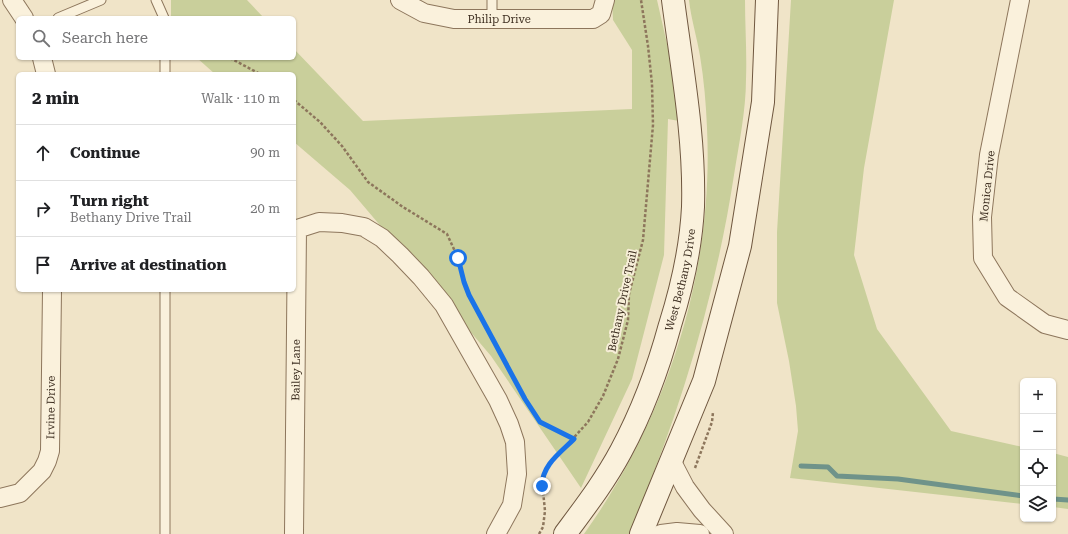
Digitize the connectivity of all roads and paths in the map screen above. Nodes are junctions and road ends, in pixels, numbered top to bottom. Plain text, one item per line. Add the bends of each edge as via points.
1 (12, 0) edge
2 (101, 0) edge
3 (156, 0) edge
4 (400, 0) edge
5 (492, 0) edge
6 (641, 0) edge
7 (673, 0) edge
8 (767, 0) edge
9 (1020, 0) edge
10 (603, 7) edge
11 (23, 16) edge
12 (63, 16) edge
13 (163, 16) edge
14 (492, 20) junction
15 (42, 60) edge
16 (165, 60) edge
17 (234, 60) edge
18 (46, 72) edge
19 (165, 72) edge
20 (256, 72) edge
21 (296, 102) edge
22 (52, 292) edge
23 (165, 292) edge
24 (1068, 330) edge
25 (574, 439) junction
26 (671, 460) junction
27 (0, 498) edge
28 (165, 534) edge
29 (294, 534) edge
30 (496, 534) edge
31 (539, 534) edge
32 (565, 534) edge
33 (641, 534) edge
34 (661, 534) edge
35 (700, 534) edge
36 (724, 534) edge

1 - 11 street
2 - 12 lane
3 - 13 lane
4 - 14 street, Philip Drive via 424,13 454,19
5 - 14 lane
6 - 25 path, Bethany Drive Trail via 652,84 653,125 643,240 629,294 628,320 618,359 603,396 588,422
7 - 32 main road, West Bethany Drive via 691,136 693,207 688,254 663,351 645,401 610,470
8 - 26 main road via 763,102 740,246 704,381
9 - 24 street, Monica Drive via 989,155 982,217 983,258 1008,297 1045,324
10 - 14 street, Philip Drive via 593,19
15 - 18 street
16 - 19 lane
17 - 20 path
21 - 25 path via 320,122 342,146 368,182 447,234 458,258 469,295 525,399 540,422
22 - 27 street, Irvine Drive via 50,451 42,470 20,493
23 - 28 lane
25 - 31 path, Bethany Drive Trail via 552,460 544,473 542,486 545,511
26 - 33 main road
26 - 36 street via 685,487
29 - 30 street, Bailey Lane via 298,229 319,222 364,227 382,238 400,255 444,305 498,400 515,442 517,474 512,505
34 - 35 street

